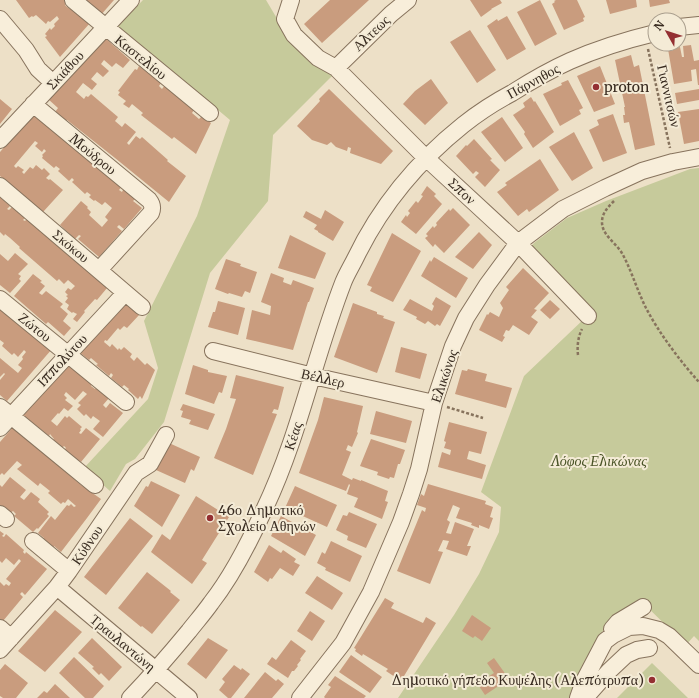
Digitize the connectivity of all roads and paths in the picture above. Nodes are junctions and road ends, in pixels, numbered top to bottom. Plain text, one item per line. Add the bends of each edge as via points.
1 (72, 0) edge
2 (131, 0) edge
3 (291, 0) edge
4 (408, 0) edge
5 (0, 18) edge
6 (699, 25) edge
7 (687, 26) edge
8 (105, 27) junction
9 (647, 35) edge
10 (653, 52) edge
11 (336, 68) junction
12 (52, 83) junction
13 (33, 104) junction
14 (210, 114) dead end
15 (0, 140) edge
16 (699, 157) edge
17 (426, 158) junction
18 (673, 162) junction
19 (0, 186) edge
20 (619, 196) dead end
21 (518, 243) junction
22 (99, 270) junction
23 (125, 292) junction
24 (0, 299) edge
25 (142, 307) dead end
26 (588, 316) joint
27 (213, 351) dead end
28 (68, 354) junction
29 (578, 355) dead end
30 (312, 376) junction
31 (699, 382) edge
32 (126, 402) dead end
33 (434, 403) junction
34 (5, 412) edge
35 (483, 418) dead end
36 (0, 428) edge
37 (166, 435) dead end
38 (95, 485) dead end
39 (32, 540) dead end
40 (69, 572) junction
41 (57, 587) junction
42 (643, 607) dead end
43 (6, 633) edge
44 (605, 641) junction
45 (649, 648) dead end
46 (0, 650) edge
47 (699, 665) edge
48 (156, 670) junction
49 (130, 698) edge
50 (189, 698) edge
51 (300, 698) edge
52 (578, 698) edge
53 (585, 698) edge

1 - 8 street, Καστελίου
2 - 8 street, Σκιάθου
3 - 11 street, Σπον via 285,18 294,35 318,58
4 - 11 street, Αλτεως
5 - 12 street via 38,69
6 - 7 street
8 - 12 street, Σκιάθου
8 - 14 street, Καστελίου
9 - 17 street, Πάρνηθος via 570,61 529,82 463,125
10 - 18 path, Γιαννιτσών
11 - 17 street, Σπον
12 - 13 street, Σκιάθου
13 - 15 street, Σκιάθου
13 - 22 street, Μούδρου via 152,204 151,213
16 - 18 street, Ελικώνος
17 - 21 street, Σπον
17 - 30 street, Κέας via 378,217 362,243 334,306
18 - 21 street, Ελικώνος via 642,171 563,209
19 - 22 street, Σκόκου
20 - 31 path via 604,213 603,228 622,254 647,309 662,334
21 - 26 street, Σπον
21 - 33 street, Ελικώνος via 466,318 453,346
22 - 23 street, Σκόκου
23 - 25 street, Σκόκου
23 - 28 street, Ιππολύτου
24 - 28 street, Ζώτου
26 - 29 path via 580,334
27 - 30 street, Βέλλερ
28 - 32 street, Ζώτου
28 - 34 street, Ιππολύτου
30 - 33 street, Βέλλερ
30 - 48 street, Κέας via 288,454 246,550 212,603
33 - 35 path
33 - 51 street, Ελικώνος via 411,494 371,592 343,643
34 - 36 street, Ιππολύτου
34 - 38 street
37 - 40 street, Κύθνου via 150,464 136,473
39 - 40 street
40 - 41 street, Κύθνου
41 - 43 street, Κύθνου
41 - 48 street, Τραυλαντώνη
42 - 44 street via 618,622
43 - 46 street, Κύθνου
44 - 47 street via 629,627 643,626 659,630 669,636
44 - 52 street
45 - 53 street via 626,655
48 - 49 street, Κέας
48 - 50 street, Τραυλαντώνη

